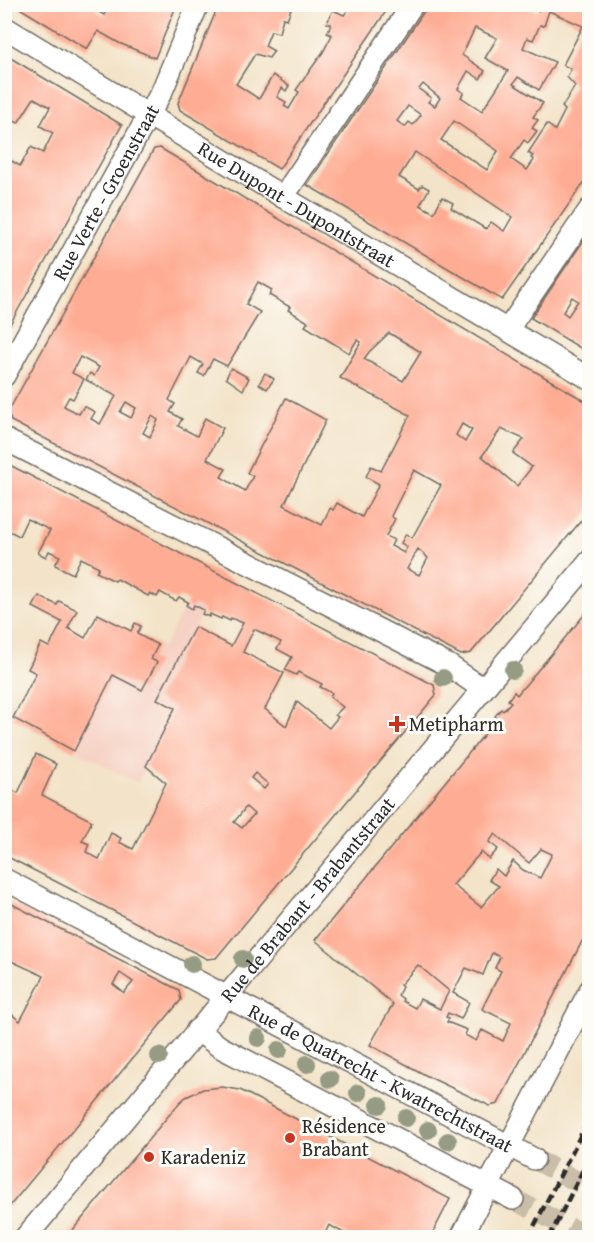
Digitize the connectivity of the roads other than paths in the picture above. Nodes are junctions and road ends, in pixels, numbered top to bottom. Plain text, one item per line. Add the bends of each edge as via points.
1 (198, 4) edge
2 (413, 4) edge
3 (4, 27) edge
4 (148, 114) junction
5 (284, 197) junction
6 (590, 209) edge
7 (508, 328) junction
8 (4, 376) edge
9 (590, 379) edge
10 (4, 439) edge
11 (590, 561) edge
12 (483, 689) junction
13 (4, 879) edge
14 (590, 990) edge
15 (226, 996) junction
16 (197, 1030) junction
17 (509, 1146) junction
18 (534, 1159) tunnel mouth
19 (488, 1186) junction
20 (513, 1199) tunnel mouth
21 (24, 1238) edge
22 (461, 1238) edge

1 - 4 street, Rue Verte - Groenstraat via 162,91
2 - 5 street
3 - 4 street, Rue Dupont - Dupontstraat
4 - 5 street, Rue Dupont - Dupontstraat
4 - 8 street, Rue Verte - Groenstraat
5 - 7 street, Rue Dupont - Dupontstraat
6 - 7 street
7 - 9 street, Rue Dupont - Dupontstraat
10 - 12 street via 448,665
11 - 12 street, Rue de Brabant - Brabantstraat
12 - 15 street, Rue de Brabant - Brabantstraat
13 - 15 street, Rue de Quatrecht - Kwatrechtstraat
14 - 17 street
15 - 16 street, Rue de Brabant - Brabantstraat
15 - 17 street, Rue de Quatrecht - Kwatrechtstraat
16 - 19 street via 220,1047
16 - 21 street, Rue de Brabant - Brabantstraat
17 - 18 street, Rue de Quatrecht - Kwatrechtstraat
17 - 19 street
19 - 20 street
19 - 22 street

